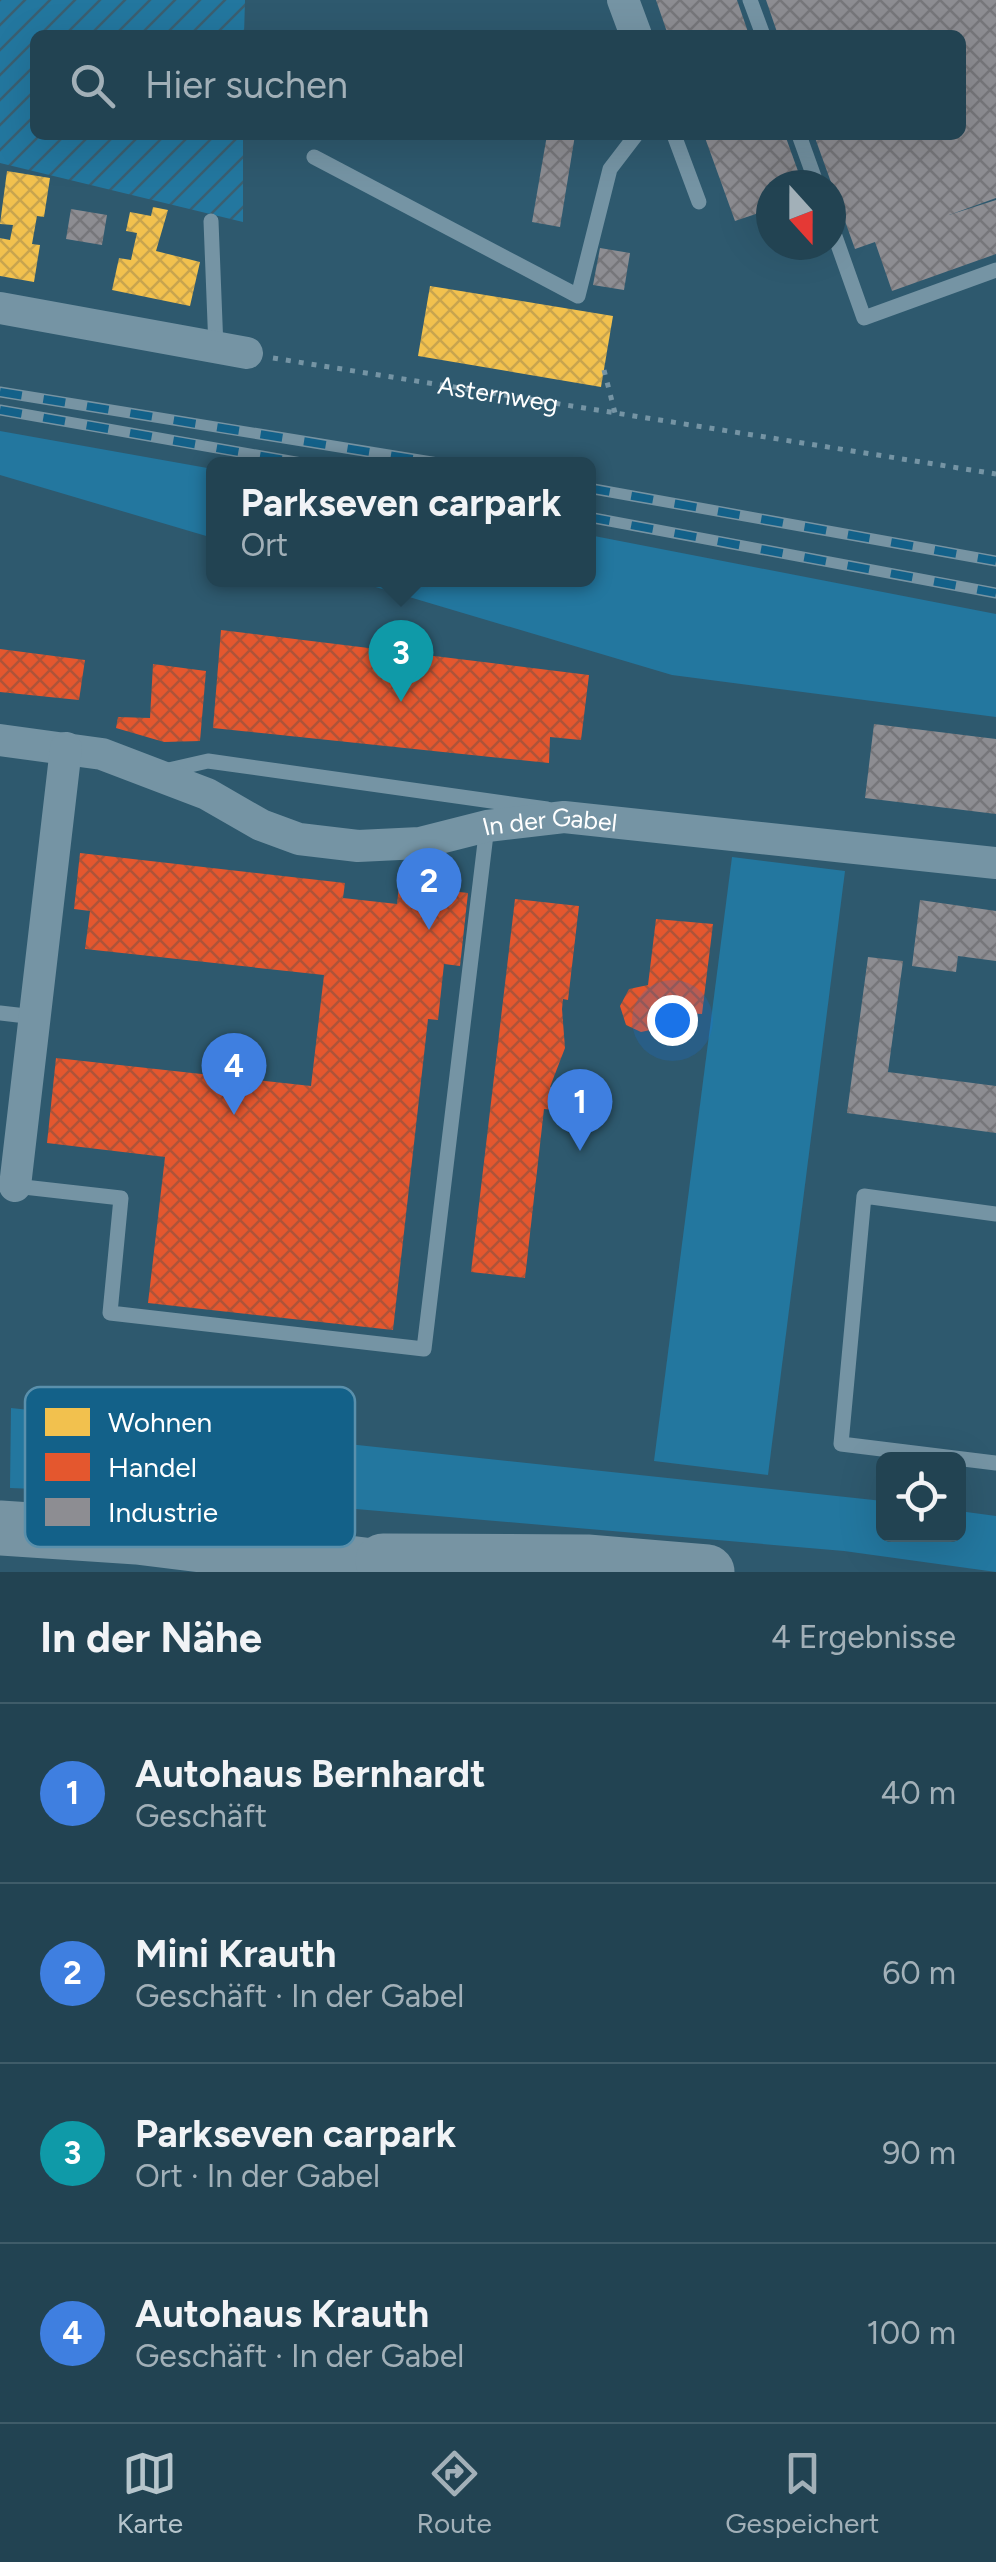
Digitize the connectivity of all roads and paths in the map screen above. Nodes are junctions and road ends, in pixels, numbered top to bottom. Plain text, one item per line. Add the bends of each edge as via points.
1 (623, 0) edge
2 (750, 0) edge
3 (634, 30) edge
4 (761, 30) edge
5 (632, 140) edge
6 (676, 140) edge
7 (801, 140) edge
8 (314, 158) dead end
9 (811, 170) edge
10 (700, 202) dead end
11 (210, 221) dead end
12 (843, 260) edge
13 (996, 270) edge
14 (0, 308) edge
15 (232, 351) junction
16 (604, 370) dead end
17 (615, 413) junction
18 (996, 474) edge
19 (0, 740) edge
20 (66, 748) junction
21 (157, 772) junction
22 (564, 817) junction
23 (487, 826) junction
24 (996, 863) edge
25 (0, 1013) edge
26 (35, 1017) junction
27 (15, 1186) joint
28 (996, 1214) edge
29 (996, 1463) edge
30 (0, 1528) edge
31 (25, 1530) edge
32 (224, 1547) edge
33 (345, 1561) junction
34 (421, 1572) edge
35 (707, 1572) edge

1 - 3 street
2 - 4 lane
5 - 8 lane via 610,169 578,296
6 - 10 lane
7 - 9 lane
11 - 15 lane
12 - 13 lane via 864,318
14 - 15 street
15 - 17 path, Asternweg
16 - 17 path
17 - 18 path, Asternweg
19 - 20 street, In der Gabel
20 - 21 street, In der Gabel
20 - 26 street
21 - 22 lane via 208,762 543,807
21 - 23 street, In der Gabel via 300,839 358,846 420,843
22 - 23 street, In der Gabel
22 - 24 street, In der Gabel
23 - 27 lane via 424,1348 110,1313 121,1198
25 - 26 lane
26 - 27 street
28 - 29 lane via 864,1196 841,1444
30 - 31 highway
32 - 33 highway
33 - 34 highway
33 - 35 highway via 587,1562

